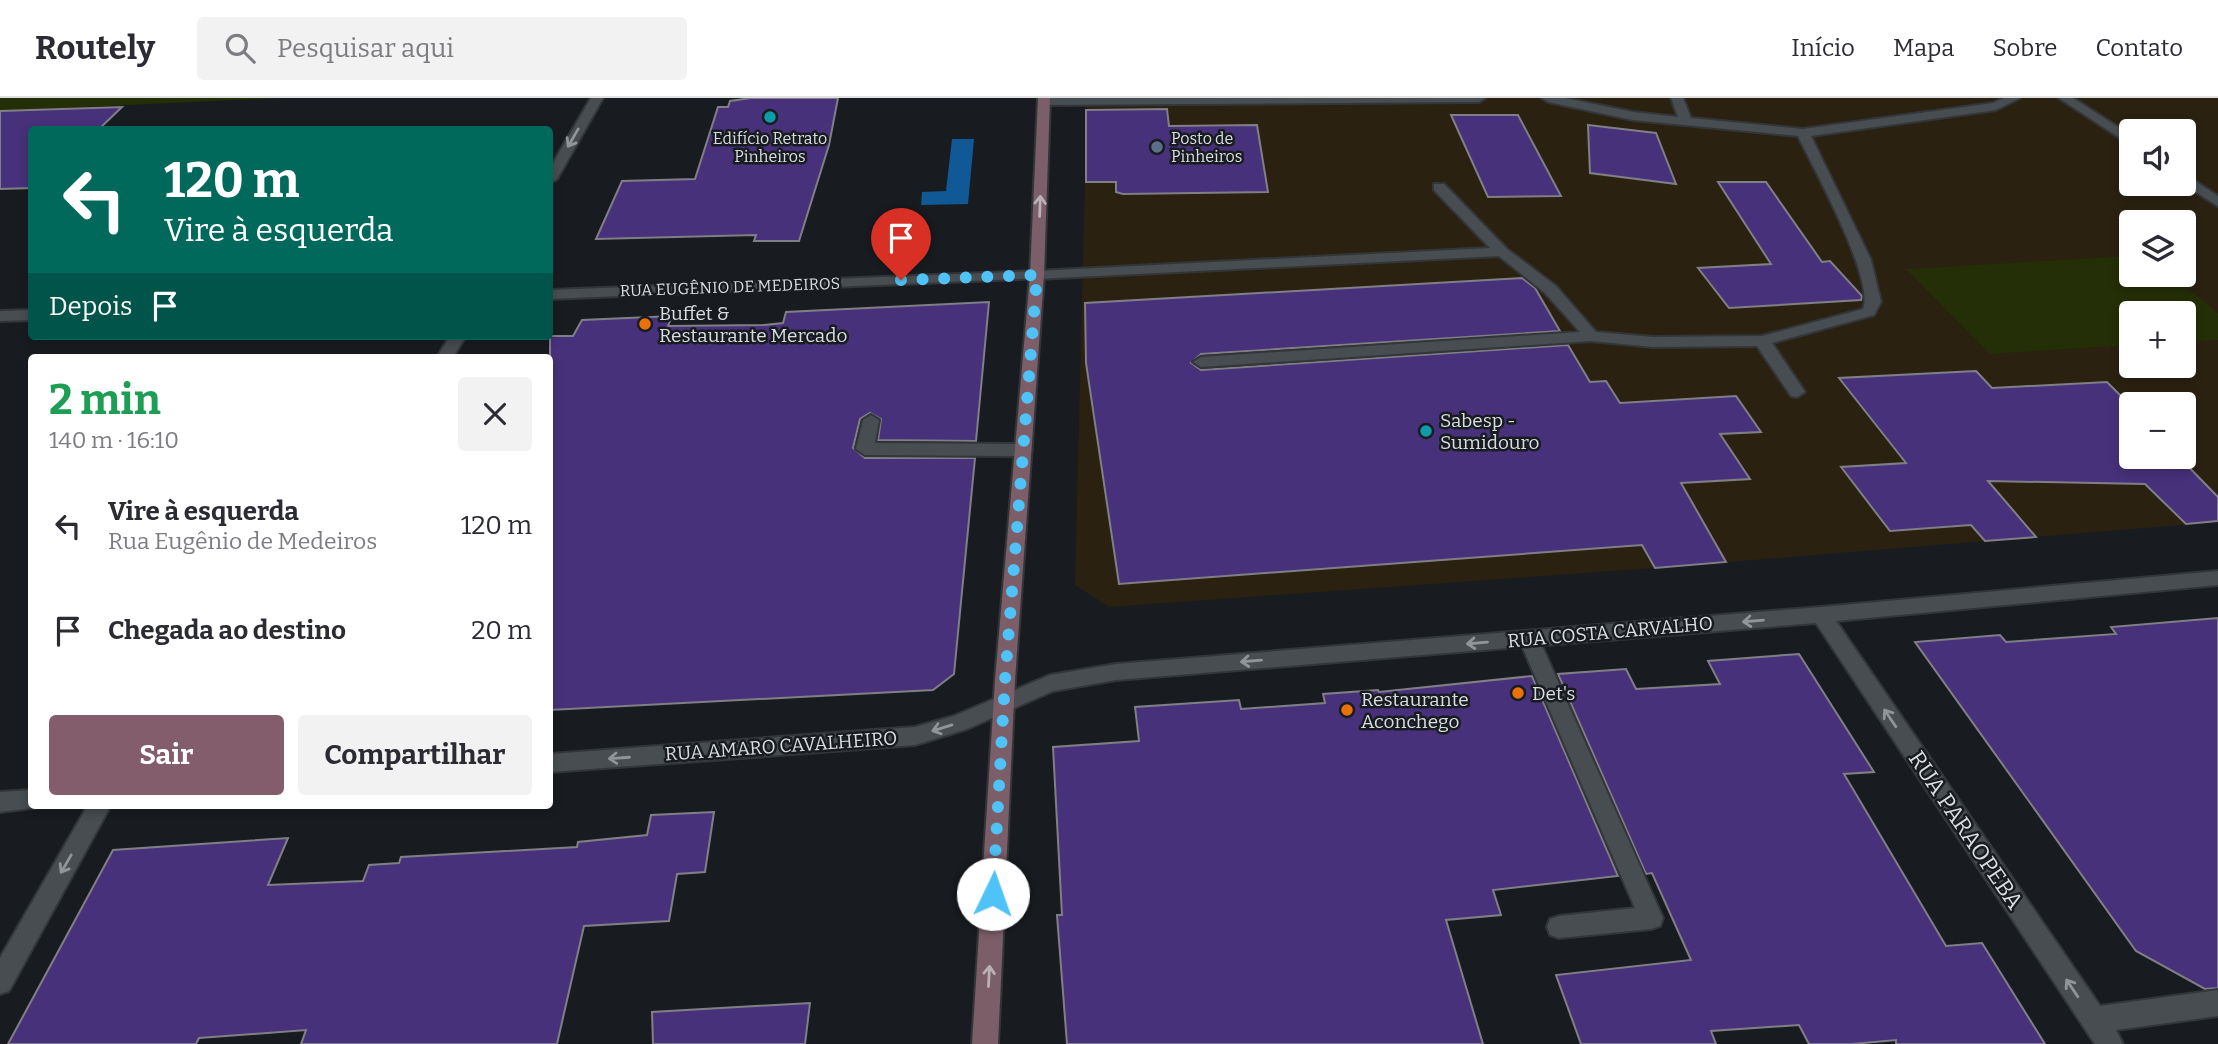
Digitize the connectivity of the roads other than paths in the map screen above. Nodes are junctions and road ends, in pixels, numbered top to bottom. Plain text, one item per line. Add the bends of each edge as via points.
1 (597, 98) edge
2 (1479, 98) edge
3 (1548, 98) edge
4 (1677, 98) edge
5 (2014, 98) edge
6 (2065, 98) edge
7 (1044, 100) edge
8 (1686, 120) junction
9 (1803, 133) junction
10 (2119, 133) edge
11 (553, 174) edge
12 (2196, 186) edge
13 (1439, 187) dead end
14 (2218, 202) edge
15 (1502, 251) junction
16 (1037, 275) junction
17 (553, 295) edge
18 (28, 315) edge
19 (0, 316) edge
20 (1591, 336) junction
21 (1762, 341) junction
22 (1201, 362) dead end
23 (1797, 392) dead end
24 (872, 420) dead end
25 (1023, 450) junction
26 (2218, 578) edge
27 (1821, 615) junction
28 (1529, 639) junction
29 (1006, 702) junction
30 (553, 764) edge
31 (28, 800) edge
32 (0, 802) edge
33 (98, 809) edge
34 (1559, 927) dead end
35 (0, 982) edge
36 (2218, 1003) edge
37 (2094, 1020) junction
38 (985, 1044) edge
39 (2110, 1044) edge

1 -> 11 street
2 - 7 street
3 - 8 street via 1633,116
4 - 8 street
5 - 9 street via 1996,106
6 - 10 street
16 -> 7 main road
8 - 9 street
9 - 21 street via 1864,260 1873,302 1869,312
12 - 14 street
13 - 15 street
15 - 16 street, RUA EUGÊNIO DE MEDEIROS
15 - 20 street via 1546,283
16 - 17 street, RUA EUGÊNIO DE MEDEIROS
16 - 25 main road
18 - 19 street
20 - 21 street via 1653,342
20 - 22 street
21 - 23 street
24 - 25 street via 865,449
25 - 29 main road
26 - 27 street, RUA COSTA CARVALHO
27 -> 28 street, RUA COSTA CARVALHO
37 -> 27 street, RUA PARAOPEBA
28 -> 29 street, RUA COSTA CARVALHO via 1116,672 1050,683
28 - 34 street via 1651,918
29 -> 30 street, RUA AMARO CAVALHEIRO via 915,736
38 -> 29 main road
31 - 32 street
33 -> 35 street
36 - 37 street
37 - 39 street, RUA PARAOPEBA

